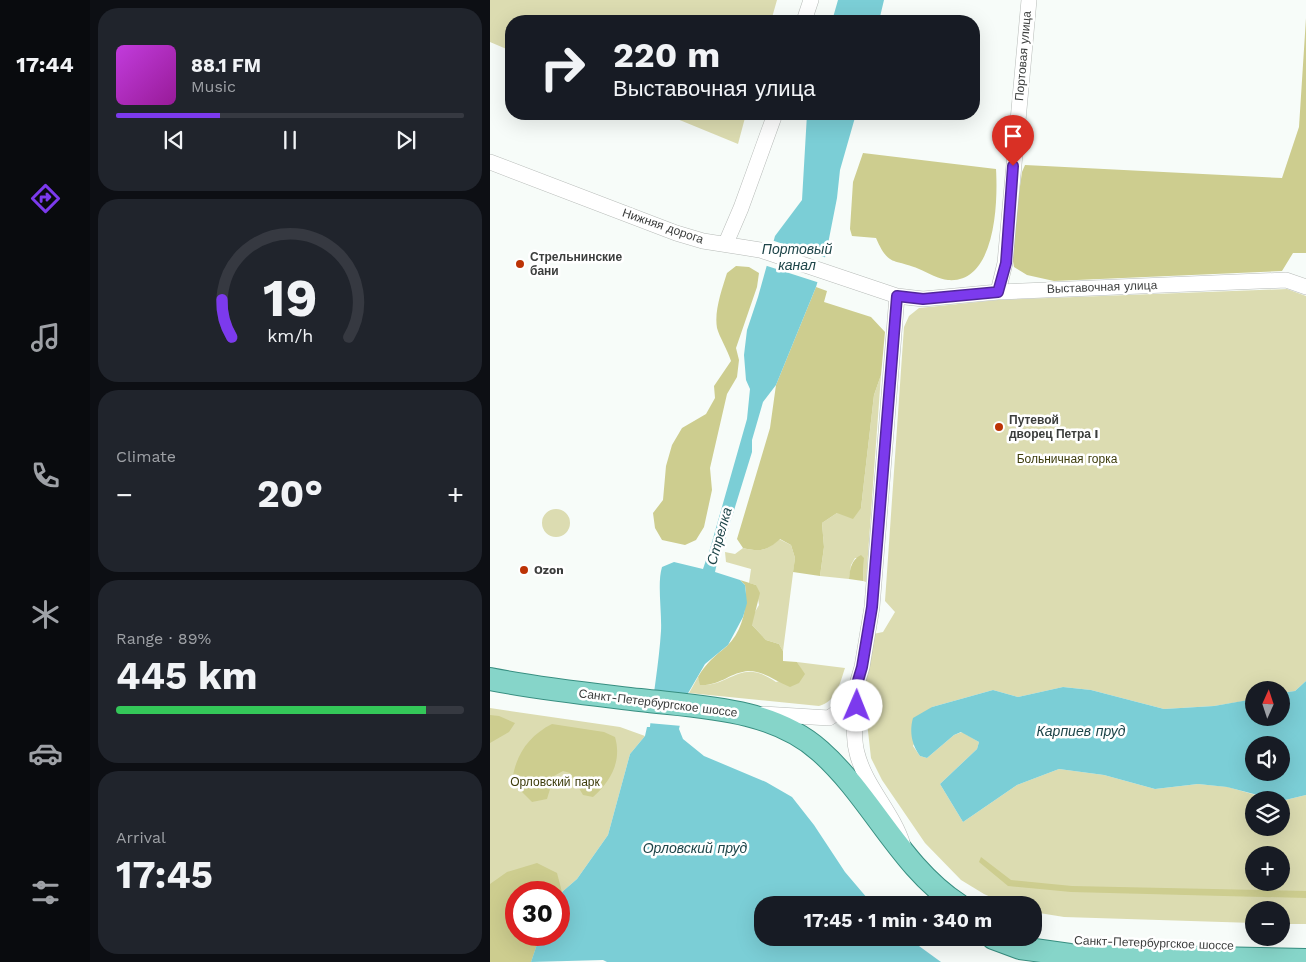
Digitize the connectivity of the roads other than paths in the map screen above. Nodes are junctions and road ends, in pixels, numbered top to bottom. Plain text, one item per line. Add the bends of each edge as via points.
1 (811, 0) edge
2 (1029, 0) edge
3 (806, 15) edge
4 (772, 120) edge
5 (490, 162) edge
6 (726, 243) junction
7 (1306, 287) edge
8 (998, 292) junction
9 (897, 296) junction
10 (490, 679) edge
11 (855, 691) junction
12 (490, 694) edge
13 (640, 706) junction
14 (700, 713) junction
15 (744, 714) junction
16 (907, 856) junction
17 (927, 896) edge
18 (948, 896) edge
19 (1042, 937) edge
20 (1015, 946) edge
21 (1306, 947) edge
22 (1306, 960) edge

1 - 3 street
2 - 8 street, Портовая улица via 1006,263
4 - 6 street
5 - 6 street, Нижняя дорога via 676,232 703,241
6 - 9 street, Нижняя дорога via 760,250
7 - 8 street, Выставочная улица via 1286,280
8 - 9 street, Выставочная улица via 923,299
9 - 11 street via 872,607
10 - 13 main road, Санкт-Петербургское шоссе
11 - 15 street via 839,712 830,718
11 - 16 street via 857,753 897,826
12 - 13 main road, Санкт-Петербургское шоссе via 542,702
13 - 14 main road, Санкт-Петербургское шоссе
14 - 15 main road, Санкт-Петербургское шоссе
14 - 17 main road, Санкт-Петербургское шоссе via 759,733 811,760
15 - 16 main road, Санкт-Петербургское шоссе via 797,735 818,749 850,782
16 - 18 main road, Санкт-Петербургское шоссе
19 - 21 main road, Санкт-Петербургское шоссе via 1088,942
20 - 22 main road, Санкт-Петербургское шоссе via 1070,955

